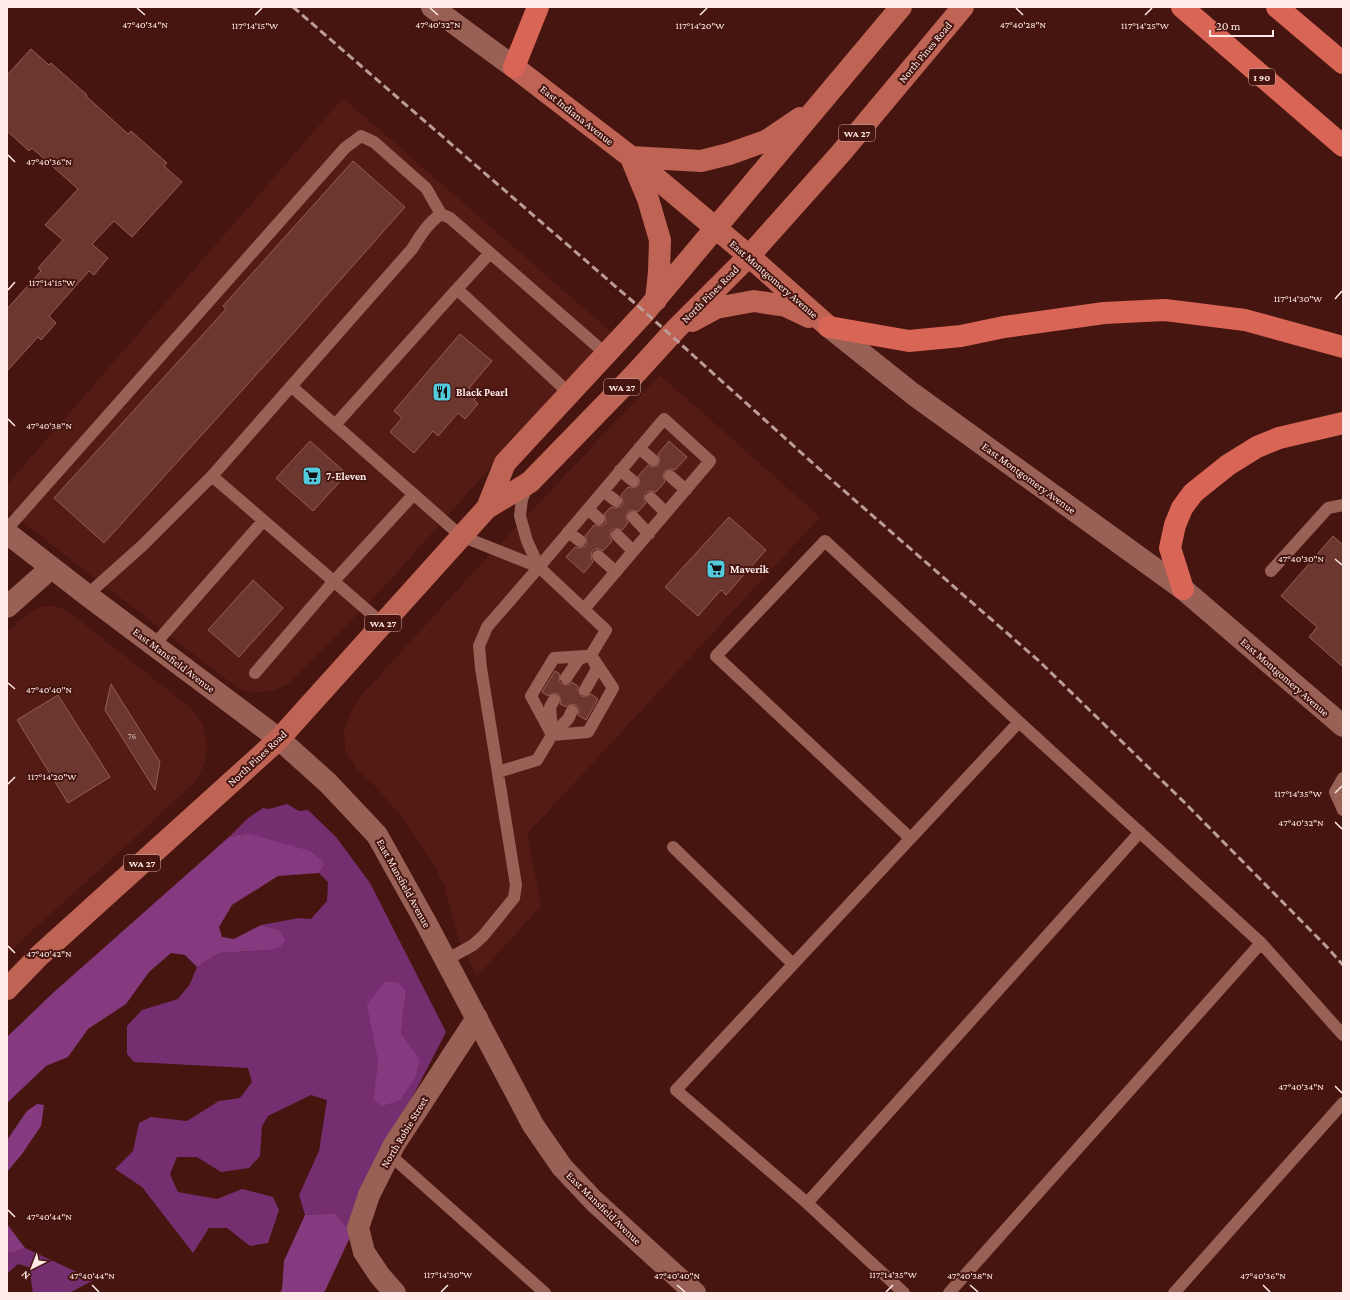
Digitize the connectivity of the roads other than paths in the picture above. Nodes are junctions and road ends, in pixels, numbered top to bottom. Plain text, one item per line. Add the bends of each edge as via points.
1 (432, 7) edge
2 (538, 7) edge
3 (901, 7) edge
4 (963, 7) edge
5 (1182, 7) edge
6 (1277, 7) edge
7 (1343, 63) edge
8 (514, 67) junction
9 (819, 105) junction
10 (1343, 146) edge
11 (631, 157) junction
12 (441, 214) junction
13 (716, 229) junction
14 (490, 252) junction
15 (749, 256) junction
16 (456, 289) junction
17 (656, 300) junction
18 (829, 327) junction
19 (676, 329) junction
20 (1343, 347) edge
21 (606, 354) junction
22 (291, 386) junction
23 (569, 393) junction
24 (1343, 423) edge
25 (335, 425) junction
26 (639, 448) junction
27 (653, 460) dead end
28 (620, 470) junction
29 (212, 476) junction
30 (670, 476) dead end
31 (530, 482) junction
32 (633, 482) dead end
33 (686, 490) junction
34 (603, 491) junction
35 (414, 494) junction
36 (651, 498) dead end
37 (616, 501) dead end
38 (1343, 505) edge
39 (487, 508) junction
40 (588, 509) junction
41 (666, 513) junction
42 (633, 518) dead end
43 (599, 519) dead end
44 (263, 520) junction
45 (7, 528) edge
46 (568, 532) junction
47 (7, 534) edge
48 (648, 534) junction
49 (617, 535) dead end
50 (461, 536) junction
51 (580, 541) dead end
52 (633, 551) junction
53 (598, 556) dead end
54 (539, 567) junction
55 (51, 568) junction
56 (1271, 571) dead end
57 (616, 572) junction
58 (334, 581) junction
59 (1183, 589) junction
60 (87, 596) junction
61 (7, 607) edge
62 (584, 609) junction
63 (382, 623) junction
64 (154, 645) junction
65 (591, 655) junction
66 (255, 673) dead end
67 (566, 678) dead end
68 (585, 690) dead end
69 (554, 700) dead end
70 (572, 711) dead end
71 (1019, 722) junction
72 (1343, 726) edge
73 (552, 735) junction
74 (279, 739) junction
75 (498, 772) junction
76 (1343, 778) edge
77 (1343, 810) edge
78 (1140, 832) junction
79 (910, 838) junction
80 (673, 846) dead end
81 (1261, 943) junction
82 (446, 960) junction
83 (793, 964) junction
84 (7, 989) edge
85 (477, 1018) junction
86 (1343, 1035) edge
87 (1343, 1103) edge
88 (389, 1154) junction
89 (807, 1203) junction
90 (395, 1293) edge
91 (545, 1293) edge
92 (696, 1293) edge
93 (904, 1293) edge
94 (949, 1293) edge
95 (1174, 1293) edge

1 - 8 street, East Indiana Avenue
2 - 8 highway
3 - 9 main road, North Pines Road / WA 27
4 - 15 main road, North Pines Road / WA 27 via 841,153
5 - 10 highway, I 90
6 - 7 highway
8 - 11 main road, East Indiana Avenue
9 - 11 main road via 766,141 729,154 701,161
9 - 13 main road, North Pines Road / WA 27
11 - 13 main road, East Indiana Avenue
11 - 17 main road via 648,199 660,240
12 - 14 lane via 450,218
12 - 22 lane via 433,220 412,249
12 - 45 lane via 426,188 374,142 361,136 345,148
13 - 15 main road, East Montgomery Avenue
13 - 17 main road, North Pines Road / WA 27
14 - 16 lane
14 - 21 lane
15 - 18 main road, East Montgomery Avenue
15 - 19 main road, North Pines Road / WA 27
16 - 23 lane
16 - 25 lane
17 - 21 main road, North Pines Road / WA 27
18 - 19 main road via 786,306 754,301 716,308
18 - 20 highway via 908,341 961,336 1004,327 1104,313 1165,310 1245,320
18 - 59 street, East Montgomery Avenue via 913,394
19 - 31 main road, North Pines Road / WA 27
21 - 23 main road, North Pines Road / WA 27
22 - 25 lane
22 - 29 lane
23 - 39 main road, North Pines Road / WA 27 via 505,463
24 - 59 highway via 1279,438 1257,447 1228,465 1193,494 1182,508 1170,548
25 - 35 lane
26 - 27 lane
26 - 28 lane
26 - 33 lane via 664,419 710,461
28 - 32 lane
28 - 34 lane
29 - 44 lane
29 - 60 lane
30 - 33 lane
31 - 39 main road, North Pines Road / WA 27
31 - 54 lane via 522,499 520,516
33 - 41 lane
34 - 37 lane
34 - 40 lane
35 - 50 lane
35 - 58 lane
36 - 41 lane
38 - 56 lane via 1328,508
39 - 50 main road, North Pines Road / WA 27
40 - 43 lane
40 - 46 lane
41 - 48 lane
42 - 48 lane
44 - 58 lane
44 - 64 lane
46 - 51 lane
46 - 54 lane
47 - 55 street, East Mansfield Avenue
48 - 52 lane
49 - 52 lane
50 - 54 lane
50 - 63 main road, North Pines Road / WA 27
52 - 57 lane
53 - 57 lane
54 - 62 lane
54 - 75 lane via 487,627 479,646
55 - 60 street, East Mansfield Avenue
55 - 61 street
57 - 62 lane
58 - 63 lane
58 - 66 lane
59 - 72 street, East Montgomery Avenue
60 - 64 street, East Mansfield Avenue
62 - 65 lane via 606,630
63 - 74 main road, North Pines Road / WA 27
64 - 74 street, East Mansfield Avenue
65 - 67 lane via 579,659
65 - 68 lane via 597,669
65 - 73 lane via 554,658 531,696
65 - 73 lane via 613,688 588,732
69 - 73 lane via 550,707
70 - 73 lane via 568,719
71 - 78 lane
71 - 79 lane
71 - 79 lane via 825,541 716,656
73 - 75 lane via 537,760
74 - 82 street, East Mansfield Avenue via 328,783 377,835
74 - 84 main road, North Pines Road / WA 27 via 39,956
75 - 82 lane via 516,885 514,898 483,936 473,945
76 - 77 lane via 1335,792
78 - 81 lane
78 - 89 lane
79 - 83 lane
80 - 83 lane
81 - 86 lane
81 - 94 lane
82 - 85 street, East Mansfield Avenue
83 - 89 lane via 676,1090
85 - 88 street, North Robie Street
85 - 92 street, East Mansfield Avenue via 534,1126 562,1167 594,1201
87 - 95 lane
88 - 90 street, North Robie Street via 369,1195 358,1228 364,1252
88 - 91 lane
89 - 93 lane

